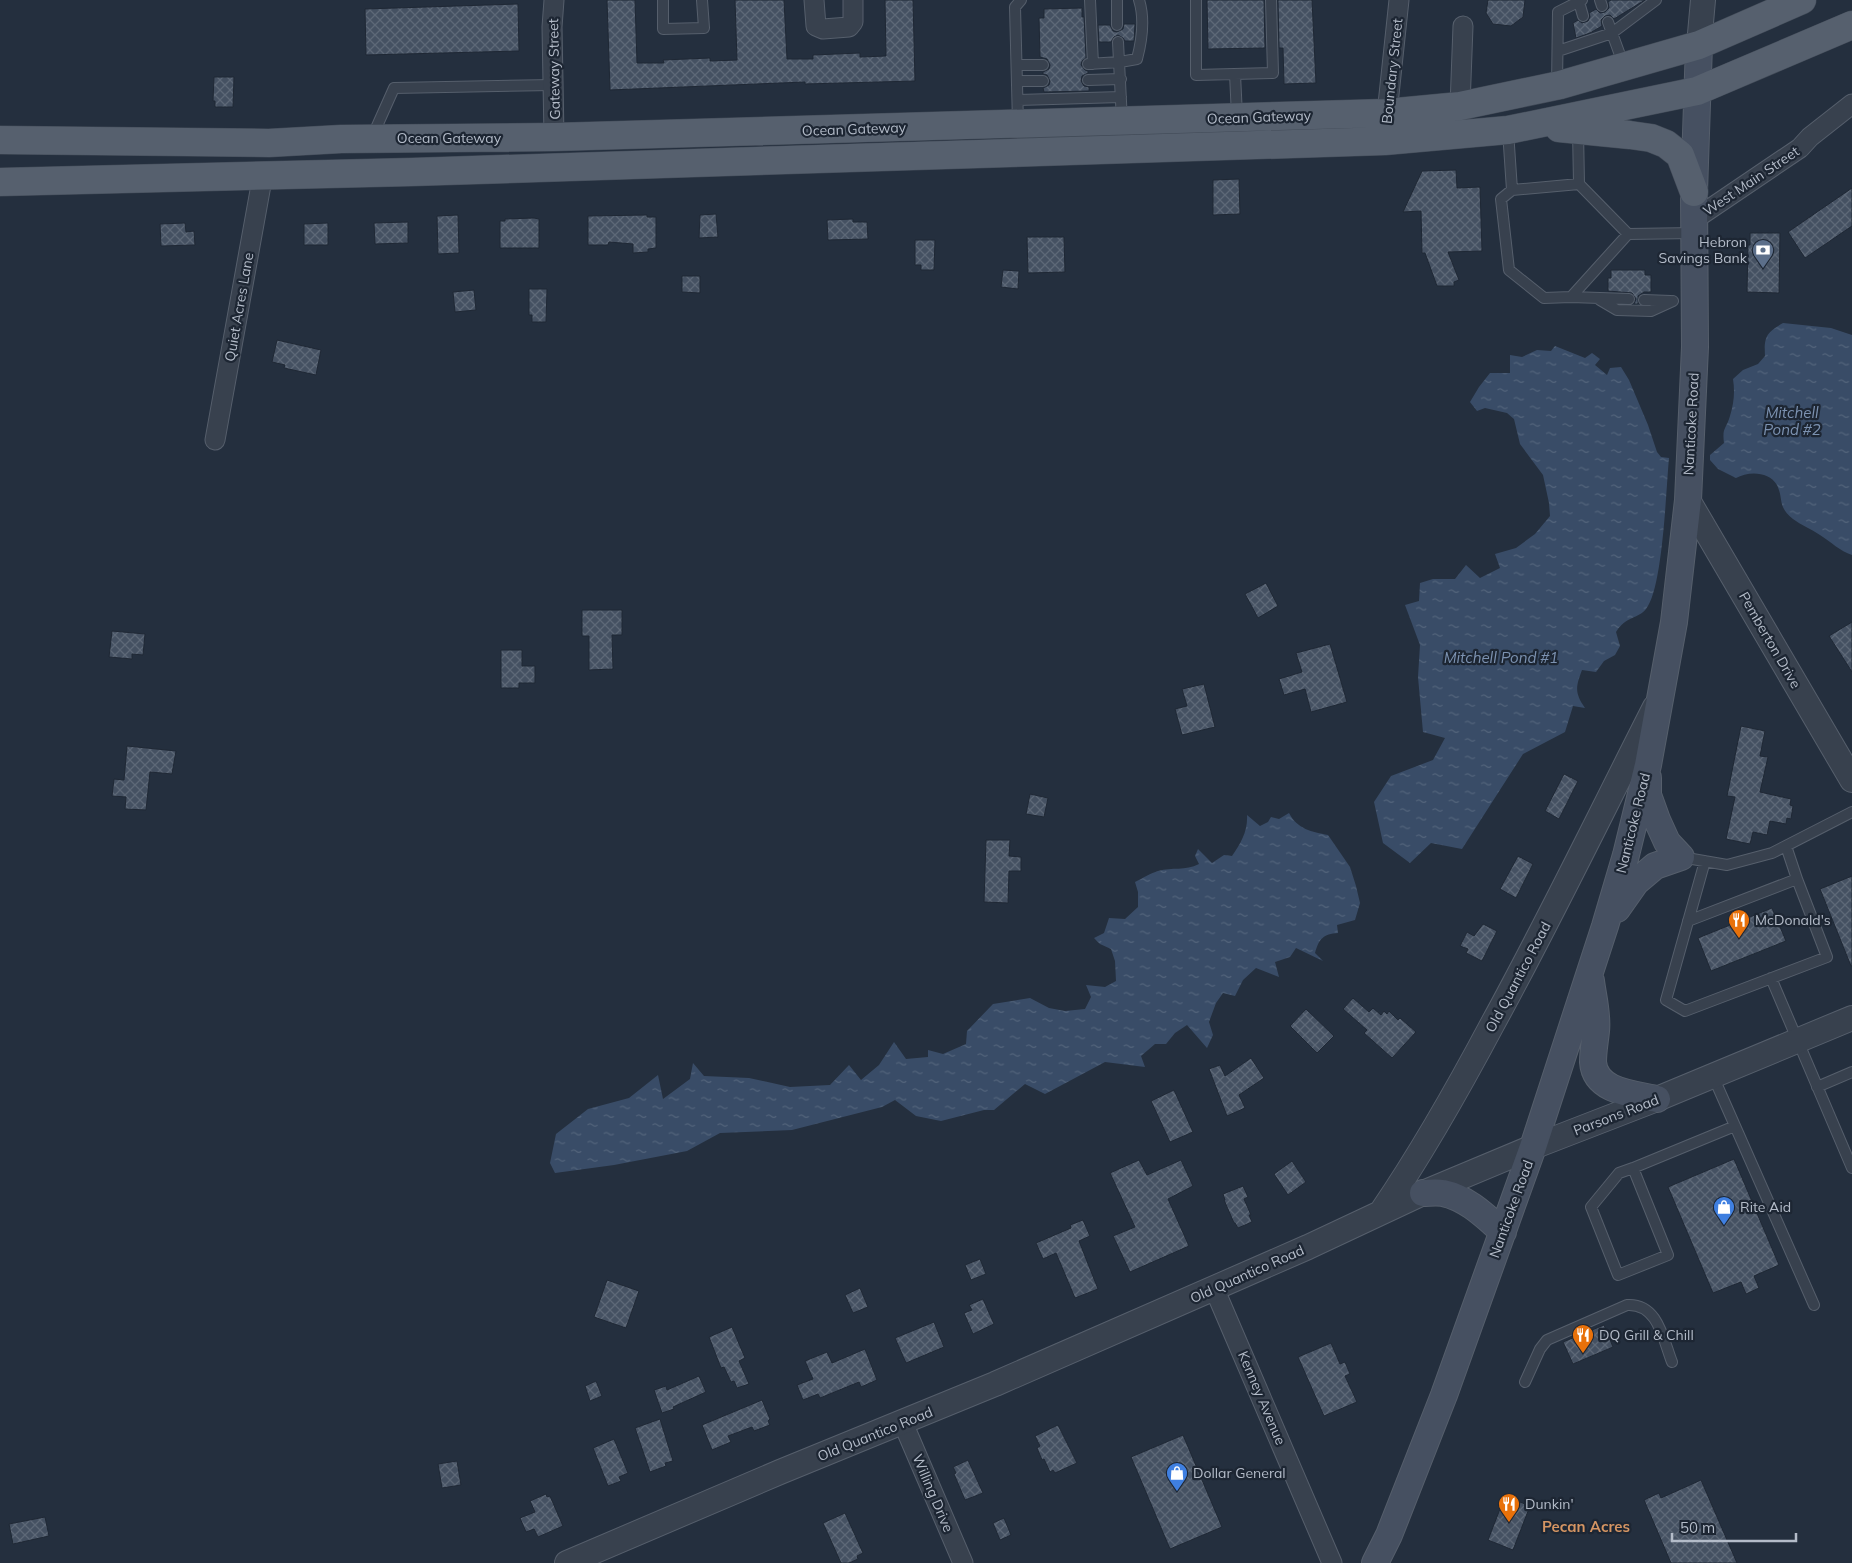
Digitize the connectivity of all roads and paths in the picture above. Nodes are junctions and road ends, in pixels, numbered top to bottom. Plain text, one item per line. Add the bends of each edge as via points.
1 (554, 0) edge
2 (663, 0) edge
3 (702, 0) edge
4 (814, 0) edge
5 (853, 0) edge
6 (1021, 0) edge
7 (1090, 0) edge
8 (1117, 0) edge
9 (1139, 0) edge
10 (1196, 0) edge
11 (1271, 0) edge
12 (1400, 0) edge
13 (1656, 0) edge
14 (1703, 0) edge
15 (1802, 0) edge
16 (1580, 1) edge
17 (1583, 16) dead end
18 (1608, 22) dead end
19 (1117, 24) dead end
20 (1852, 25) edge
21 (1463, 26) dead end
22 (1612, 33) junction
23 (1118, 42) dead end
24 (1700, 45) junction
25 (1558, 51) junction
26 (1120, 62) junction
27 (1017, 65) junction
28 (1043, 65) dead end
29 (1625, 66) junction
30 (1235, 74) junction
31 (1121, 79) junction
32 (1088, 80) dead end
33 (1017, 81) junction
34 (1043, 81) dead end
35 (553, 85) junction
36 (1556, 86) junction
37 (1697, 90) junction
38 (1852, 104) edge
39 (1460, 106) junction
40 (1122, 109) junction
41 (1018, 112) junction
42 (1386, 113) junction
43 (1237, 118) junction
44 (1518, 128) junction
45 (1578, 130) junction
46 (554, 137) junction
47 (372, 139) junction
48 (0, 140) edge
49 (1385, 141) junction
50 (263, 174) junction
51 (0, 182) edge
52 (1579, 184) junction
53 (1512, 190) junction
54 (1695, 215) junction
55 (1628, 234) junction
56 (1571, 297) junction
57 (1596, 298) junction
58 (1629, 299) dead end
59 (1644, 300) dead end
60 (1684, 301) junction
61 (216, 440) dead end
62 (1688, 500) junction
63 (1662, 692) junction
64 (1648, 765) junction
65 (1852, 780) edge
66 (1852, 812) edge
67 (1786, 846) junction
68 (1693, 859) junction
69 (1797, 879) junction
70 (1688, 921) junction
71 (1605, 926) junction
72 (1590, 971) junction
73 (1771, 978) junction
74 (1852, 1018) edge
75 (1798, 1040) junction
76 (1852, 1072) edge
77 (1713, 1076) junction
78 (1817, 1087) junction
79 (1657, 1099) junction
80 (1735, 1126) junction
81 (1533, 1148) junction
82 (1633, 1168) junction
83 (1852, 1168) edge
84 (1423, 1193) junction
85 (1381, 1212) junction
86 (1503, 1232) junction
87 (1214, 1288) junction
88 (1814, 1304) dead end
89 (1672, 1362) dead end
90 (1525, 1382) dead end
91 (903, 1423) junction
92 (567, 1563) edge
93 (964, 1563) edge
94 (1332, 1563) edge
95 (1375, 1563) edge

1 - 35 street, Gateway Street
2 - 3 lane via 663,28 704,28
4 - 5 street via 816,26 823,29 849,27 853,22
6 - 27 lane via 1015,7
7 - 26 lane via 1090,64
8 - 19 lane
9 - 26 lane via 1142,39 1137,59
10 - 30 lane via 1196,75
11 - 30 lane via 1273,73
12 - 42 street, Boundary Street
13 - 22 lane via 1625,17
14 - 24 street
15 - 24 main road, Ocean Gateway
16 - 17 lane
16 - 25 lane via 1558,12
18 - 22 lane
20 - 37 main road, Ocean Gateway
21 - 39 street
22 - 25 lane
22 - 29 lane
23 - 26 lane
24 - 29 main road, Ocean Gateway
24 - 37 main road, Nanticoke Road
25 - 36 lane
26 - 31 lane
27 - 28 lane
27 - 33 lane
29 - 36 main road, Ocean Gateway
30 - 43 lane
31 - 32 lane
31 - 40 lane
33 - 34 lane
33 - 41 lane
35 - 46 street, Gateway Street
35 - 47 lane via 394,88
36 - 39 main road, Ocean Gateway
37 - 44 main road, Ocean Gateway
37 - 54 main road, Nanticoke Road
38 - 54 street, West Main Street via 1800,148
39 - 42 main road, Ocean Gateway
40 - 41 main road, Ocean Gateway
40 - 43 main road, Ocean Gateway
41 - 46 main road, Ocean Gateway
42 - 43 main road, Ocean Gateway
42 - 49 street, Boundary Street
44 - 45 main road
44 - 49 main road, Ocean Gateway
44 - 53 lane
45 - 52 lane
45 - 54 main road via 1651,138 1666,144 1680,155
46 - 47 main road, Ocean Gateway
47 - 48 main road, Ocean Gateway via 269,143
49 - 50 main road, Ocean Gateway
50 - 51 main road, Ocean Gateway
50 - 61 street, Quiet Acres Lane
52 - 53 lane
52 - 55 lane
53 - 56 lane via 1501,199 1509,270 1544,298
54 - 55 lane
54 - 60 main road, Nanticoke Road
55 - 56 lane
56 - 57 lane
57 - 58 lane
57 - 60 lane via 1617,310 1651,311
59 - 60 lane
60 - 62 main road, Nanticoke Road via 1695,347
62 - 63 main road, Nanticoke Road
62 - 65 street, Pemberton Drive
63 - 64 main road, Nanticoke Road
63 - 85 street, Old Quantico Road via 1549,919 1458,1088
64 - 68 main road via 1648,794 1667,842
64 - 71 main road, Nanticoke Road
66 - 67 lane
67 - 68 lane via 1727,865
67 - 69 lane
68 - 70 lane
68 - 71 main road via 1655,866 1636,882
69 - 70 lane
69 - 73 lane via 1827,957
70 - 73 lane via 1666,1000 1685,1011
71 - 72 main road, Nanticoke Road
72 - 79 main road via 1597,1029 1593,1063 1597,1077 1620,1090
72 - 81 main road, Nanticoke Road
73 - 75 lane
74 - 75 street, Parsons Road
75 - 77 street, Parsons Road
75 - 78 lane
76 - 78 lane
77 - 79 street, Parsons Road
77 - 80 lane
78 - 83 lane
79 - 81 street, Parsons Road
80 - 82 lane
80 - 88 lane
81 - 84 street, Parsons Road
81 - 86 main road, Nanticoke Road
82 - 82 lane via 1619,1173 1591,1207 1618,1275 1668,1254
84 - 85 street, Parsons Road
84 - 86 main road via 1443,1194 1462,1201
85 - 87 street, Old Quantico Road
86 - 95 main road, Nanticoke Road via 1444,1395
87 - 91 street, Old Quantico Road
87 - 94 street, Kenney Avenue
89 - 90 lane via 1653,1315 1641,1306 1627,1306 1548,1340 1540,1349
91 - 92 street, Old Quantico Road
91 - 93 street, Willing Drive

